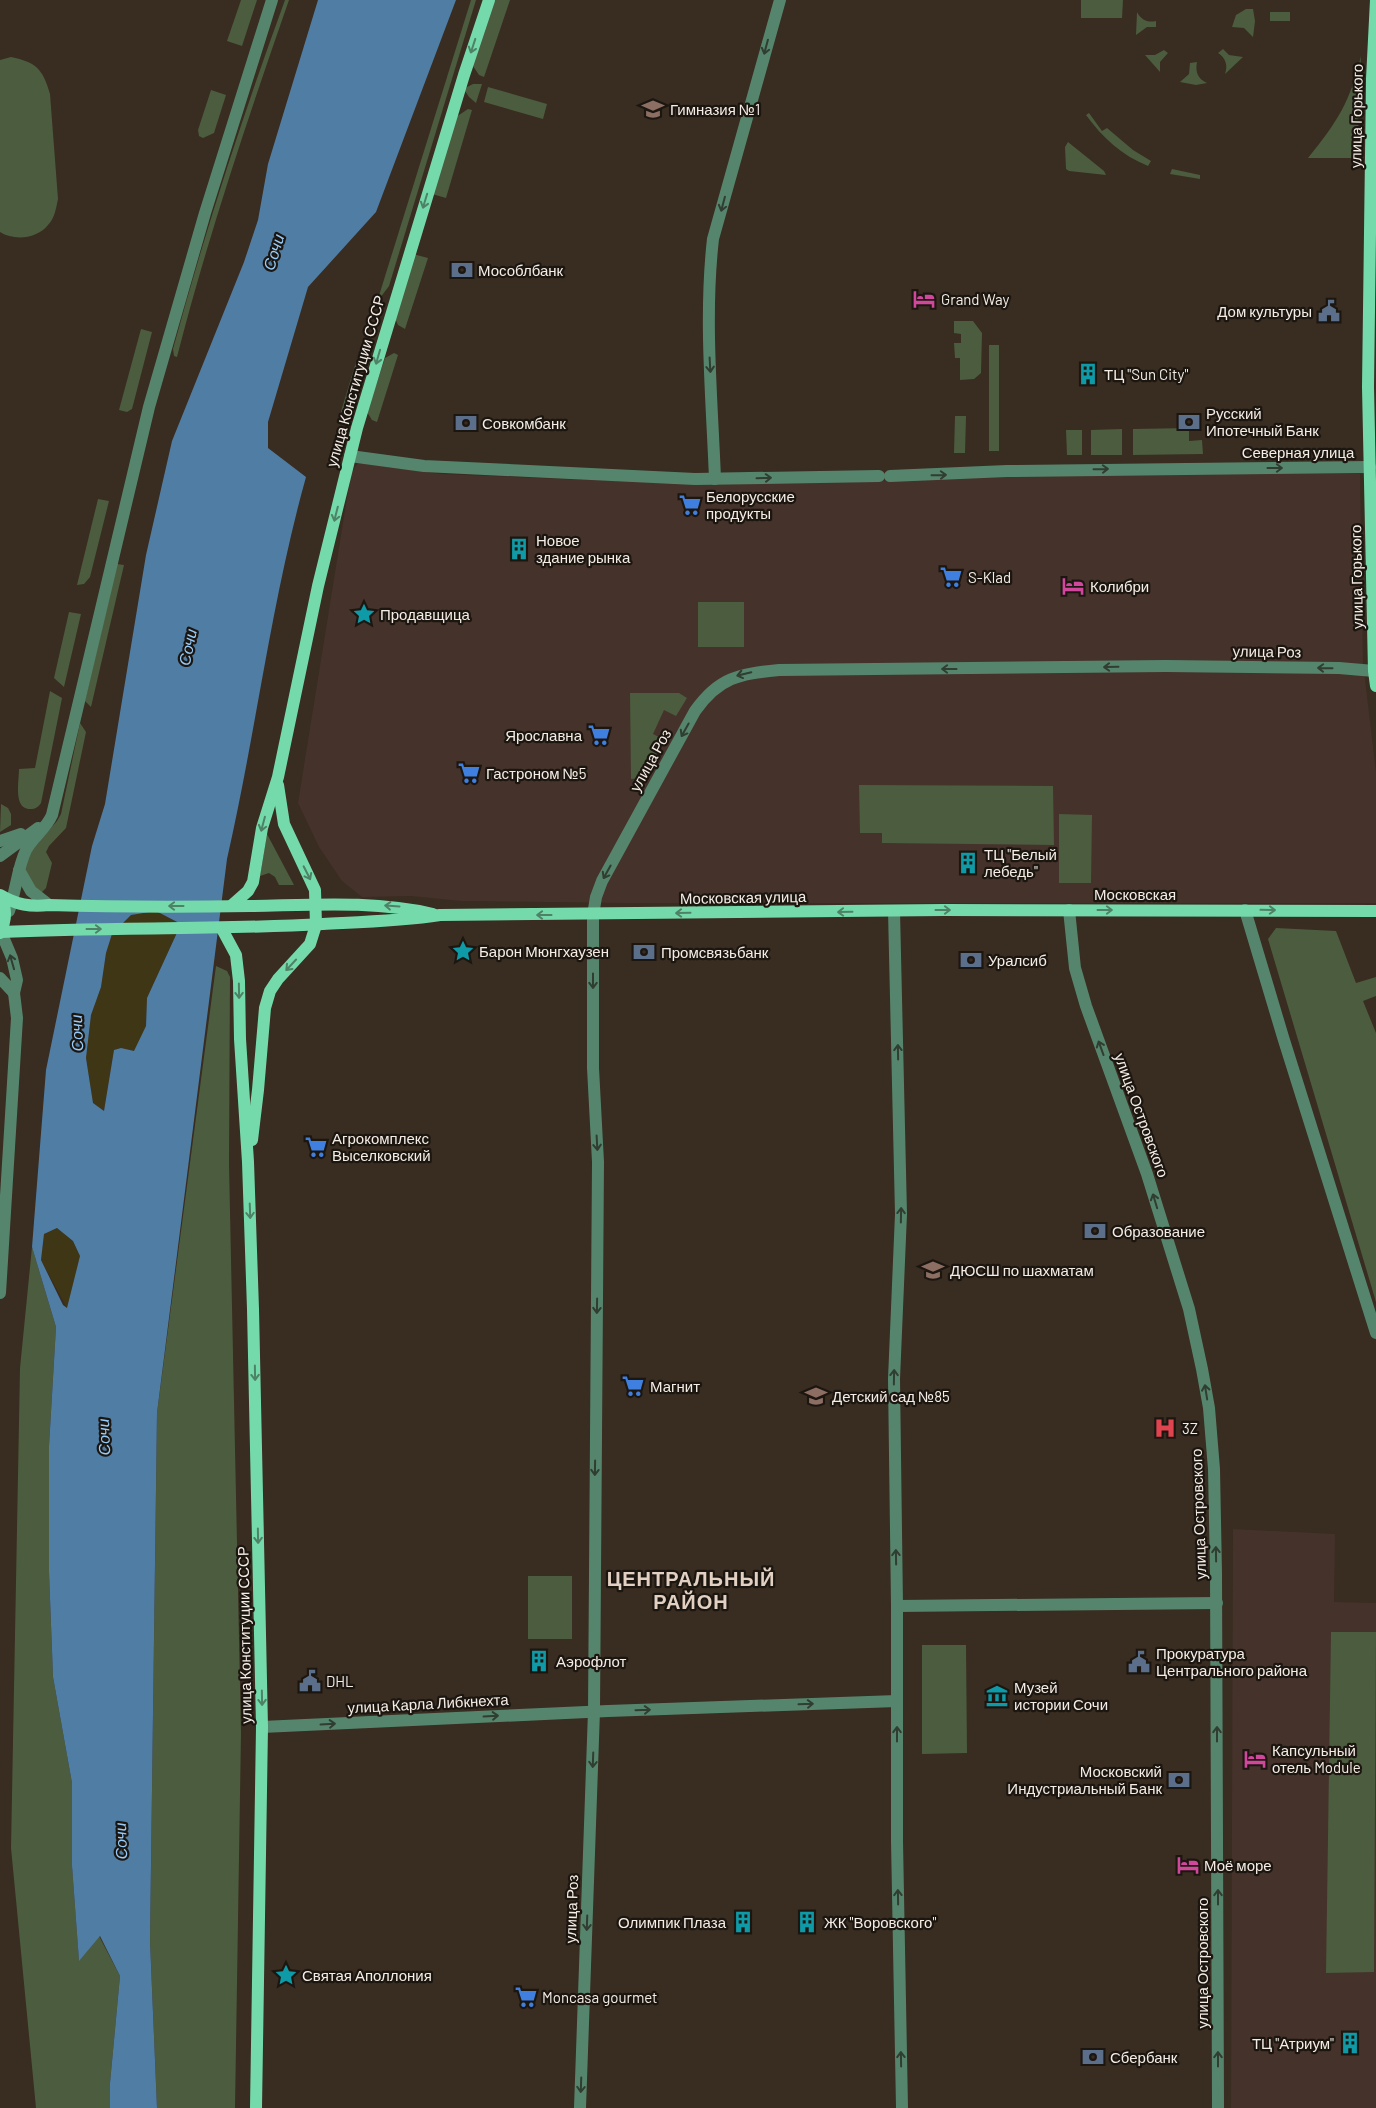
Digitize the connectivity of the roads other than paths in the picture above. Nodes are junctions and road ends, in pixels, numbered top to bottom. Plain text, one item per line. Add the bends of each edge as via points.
1 (272, 0) edge
2 (489, 0) edge
3 (780, 0) edge
4 (1376, 0) edge
5 (350, 456) junction
6 (1370, 467) junction
7 (715, 480) junction
8 (1374, 671) junction
9 (1376, 686) edge
10 (278, 777) junction
11 (50, 819) junction
12 (0, 841) edge
13 (0, 856) edge
14 (19, 870) junction
15 (0, 895) edge
16 (12, 902) junction
17 (52, 905) junction
18 (316, 905) junction
19 (228, 906) junction
20 (1069, 910) junction
21 (1245, 910) junction
22 (894, 911) junction
23 (1376, 911) edge
24 (593, 915) junction
25 (440, 916) junction
26 (316, 925) junction
27 (2, 929) edge
28 (222, 929) junction
29 (0, 978) edge
30 (14, 993) junction
31 (248, 1162) junction
32 (0, 1293) edge
33 (1376, 1333) edge
34 (1217, 1603) junction
35 (897, 1606) junction
36 (897, 1701) junction
37 (594, 1711) junction
38 (262, 1726) junction
39 (256, 2108) edge
40 (580, 2108) edge
41 (902, 2108) edge
42 (1218, 2108) edge

1 - 11 street via 205,213 149,407
2 -> 5 main road, улица Конституции СССР via 382,342
3 -> 7 street via 713,239 710,357
4 - 6 main road, улица Горького via 1370,232
5 - 7 street, Северная улица via 424,466
5 -> 10 main road, улица Конституции СССР via 318,586
7 -> 6 street, Северная улица via 1007,471
6 - 8 main road, улица Горького
8 - 9 main road, улица Горького
8 -> 24 street, улица Роз via 1160,666 779,670 732,677 705,698 695,712 602,881
10 -> 18 main road via 284,824 315,890
10 -> 19 main road via 262,828 253,882 248,891
11 - 12 street
11 - 13 street
11 - 14 street via 28,847
14 - 16 street
14 - 17 street via 32,891
15 - 16 main road
15 - 27 main road via 4,906
16 - 17 main road via 35,907
16 - 27 street
19 -> 17 main road
18 - 19 main road
25 -> 18 main road via 406,907
18 - 26 main road
20 -> 21 main road, Московская
22 -> 20 main road, Московская
34 -> 20 street, улица Островского via 1212,1432 1202,1369 1189,1309 1147,1174 1086,1006 1075,968
21 -> 23 main road, Московская
21 - 33 street
22 -> 24 main road, Московская улица
35 -> 22 street via 894,1379 901,1214
24 -> 25 main road, Московская улица
24 -> 37 street, улица Роз via 593,1068 598,1162
25 - 26 main road via 406,921
26 - 28 main road
26 -> 31 main road via 310,944 278,979 265,1008
27 -> 28 main road
30 -> 27 street via 17,980
28 -> 31 main road via 233,947 238,967
29 - 30 street
30 - 32 street via 17,1038
31 -> 38 main road, улица Конституции СССР
34 - 35 street
42 -> 34 street, улица Островского
35 - 36 street
37 -> 36 street, улица Карла Либкнехта
41 -> 36 street
38 -> 37 street, улица Карла Либкнехта
37 -> 40 street, улица Роз
38 - 39 main road, улица Конституции СССР

